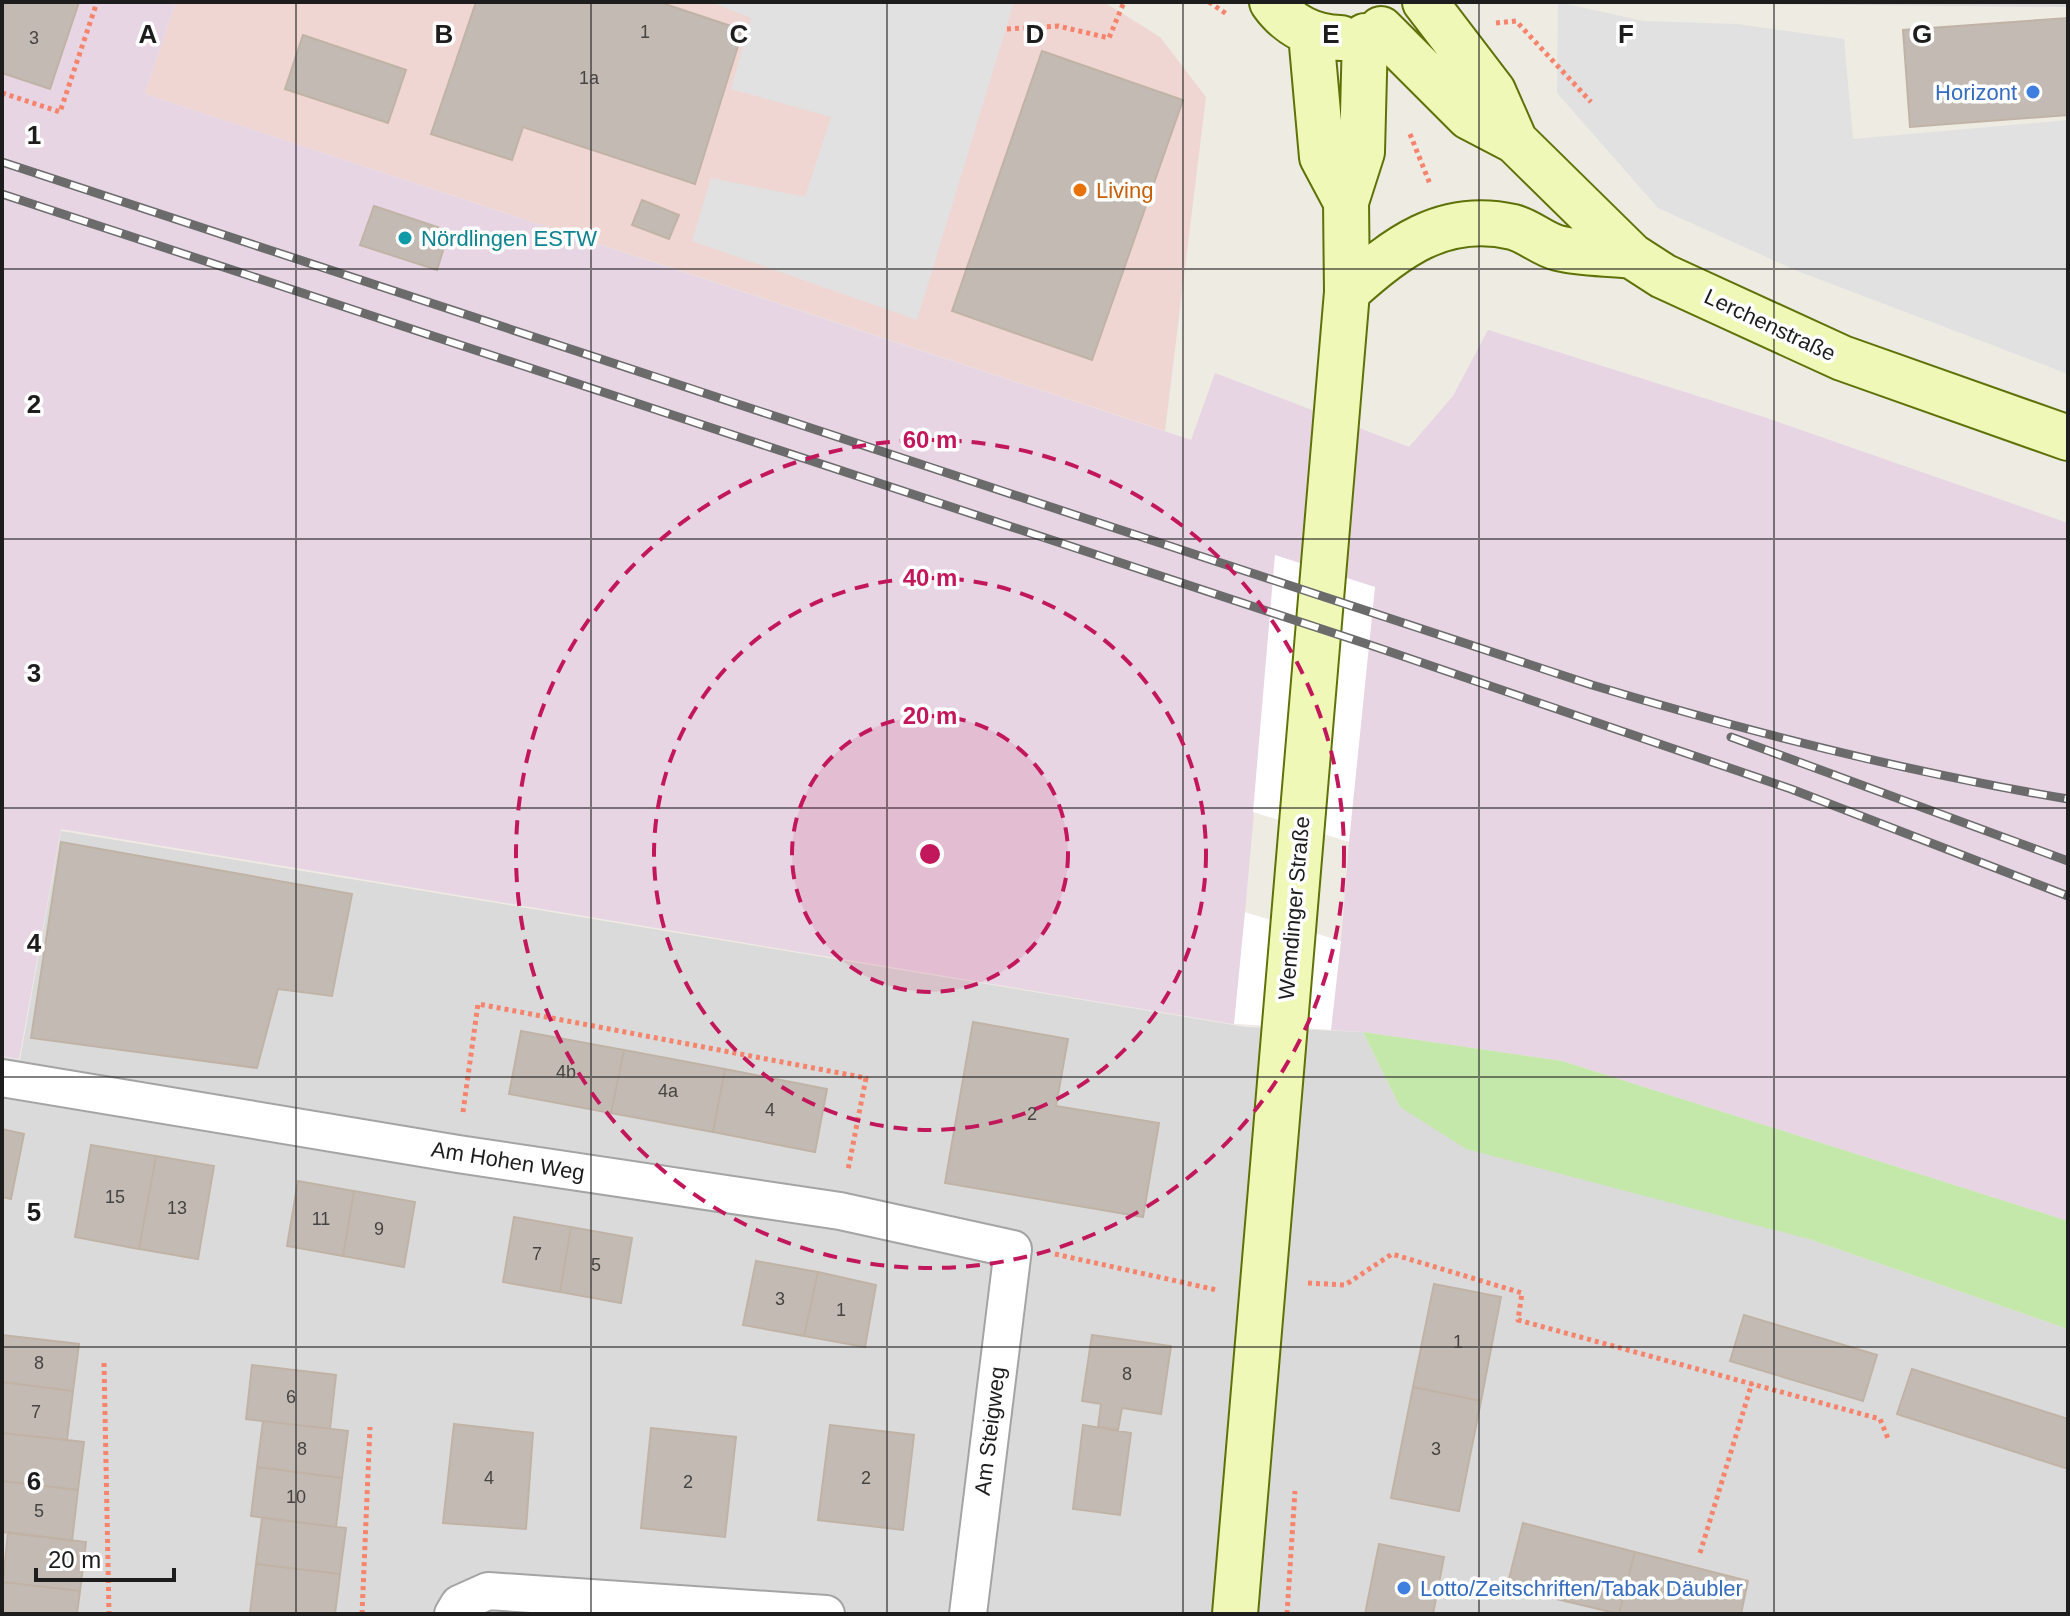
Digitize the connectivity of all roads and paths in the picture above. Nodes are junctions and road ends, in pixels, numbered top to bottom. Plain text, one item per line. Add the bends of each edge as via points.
1 (97, 2) edge
2 (1124, 2) edge
3 (1272, 2) edge
4 (1425, 2) edge
5 (1385, 22) edge
6 (1485, 24) dead end
7 (1007, 29) dead end
8 (1311, 34) junction
9 (1422, 72) junction
10 (2, 93) edge
11 (1591, 102) dead end
12 (1515, 141) junction
13 (1346, 202) junction
14 (1444, 228) junction
15 (1632, 256) junction
16 (1347, 292) junction
17 (2068, 438) edge
18 (2, 1078) edge
19 (458, 1154) junction
20 (840, 1211) junction
21 (1013, 1249) junction
22 (1318, 1283) dead end
23 (1222, 1291) dead end
24 (104, 1363) dead end
25 (1752, 1383) junction
26 (370, 1427) dead end
27 (1889, 1441) dead end
28 (1700, 1553) dead end
29 (109, 1614) edge
30 (362, 1614) edge
31 (453, 1614) edge
32 (826, 1614) edge
33 (968, 1614) edge
34 (1235, 1614) edge

1 - 10 path via 60,112
2 - 7 path via 1109,38 1058,26
3 - 8 main road
4 - 12 main road, Lerchenstraße via 1493,91
5 - 8 main road via 1330,38
5 - 9 main road, Lerchenstraße
5 - 13 main road, Wemdinger Straße via 1362,152
6 - 11 path via 1516,21
8 - 13 main road, Wemdinger Straße via 1322,157
9 - 12 main road, Lerchenstraße via 1469,117
9 - 14 path via 1395,96
12 - 15 main road, Lerchenstraße
13 - 16 main road, Wemdinger Straße
14 - 15 main road via 1514,227 1557,248
14 - 16 main road via 1391,253
15 - 17 main road, Lerchenstraße via 1663,276 1842,358
16 - 34 main road, Wemdinger Straße
18 - 19 street, Am Hohen Weg
19 - 20 street, Am Hohen Weg
19 - 20 path via 478,1004 866,1078
20 - 21 street, Am Hohen Weg
21 - 23 path
21 - 33 street, Am Steigweg
22 - 25 path via 1345,1285 1392,1254 1522,1293 1518,1320
24 - 29 path
25 - 27 path via 1880,1419
25 - 28 path
26 - 30 path
31 - 32 street via 459,1604 488,1591

